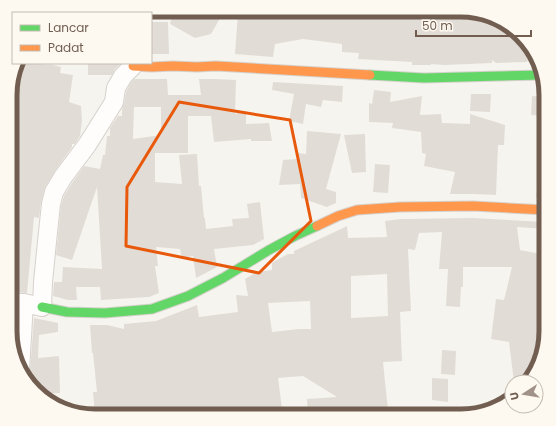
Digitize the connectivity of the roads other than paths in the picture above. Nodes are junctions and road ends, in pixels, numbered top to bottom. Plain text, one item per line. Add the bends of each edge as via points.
1 (133, 64) edge
2 (536, 75) edge
3 (539, 210) edge
4 (17, 303) edge
5 (42, 307) junction
6 (19, 346) edge

1 - 2 street via 152,67 216,66 424,78
1 - 5 street via 116,88 114,102 54,192
3 - 5 street via 473,206 358,210 338,216 295,236 188,296 152,308 105,313 67,312
4 - 5 street
4 - 6 street

